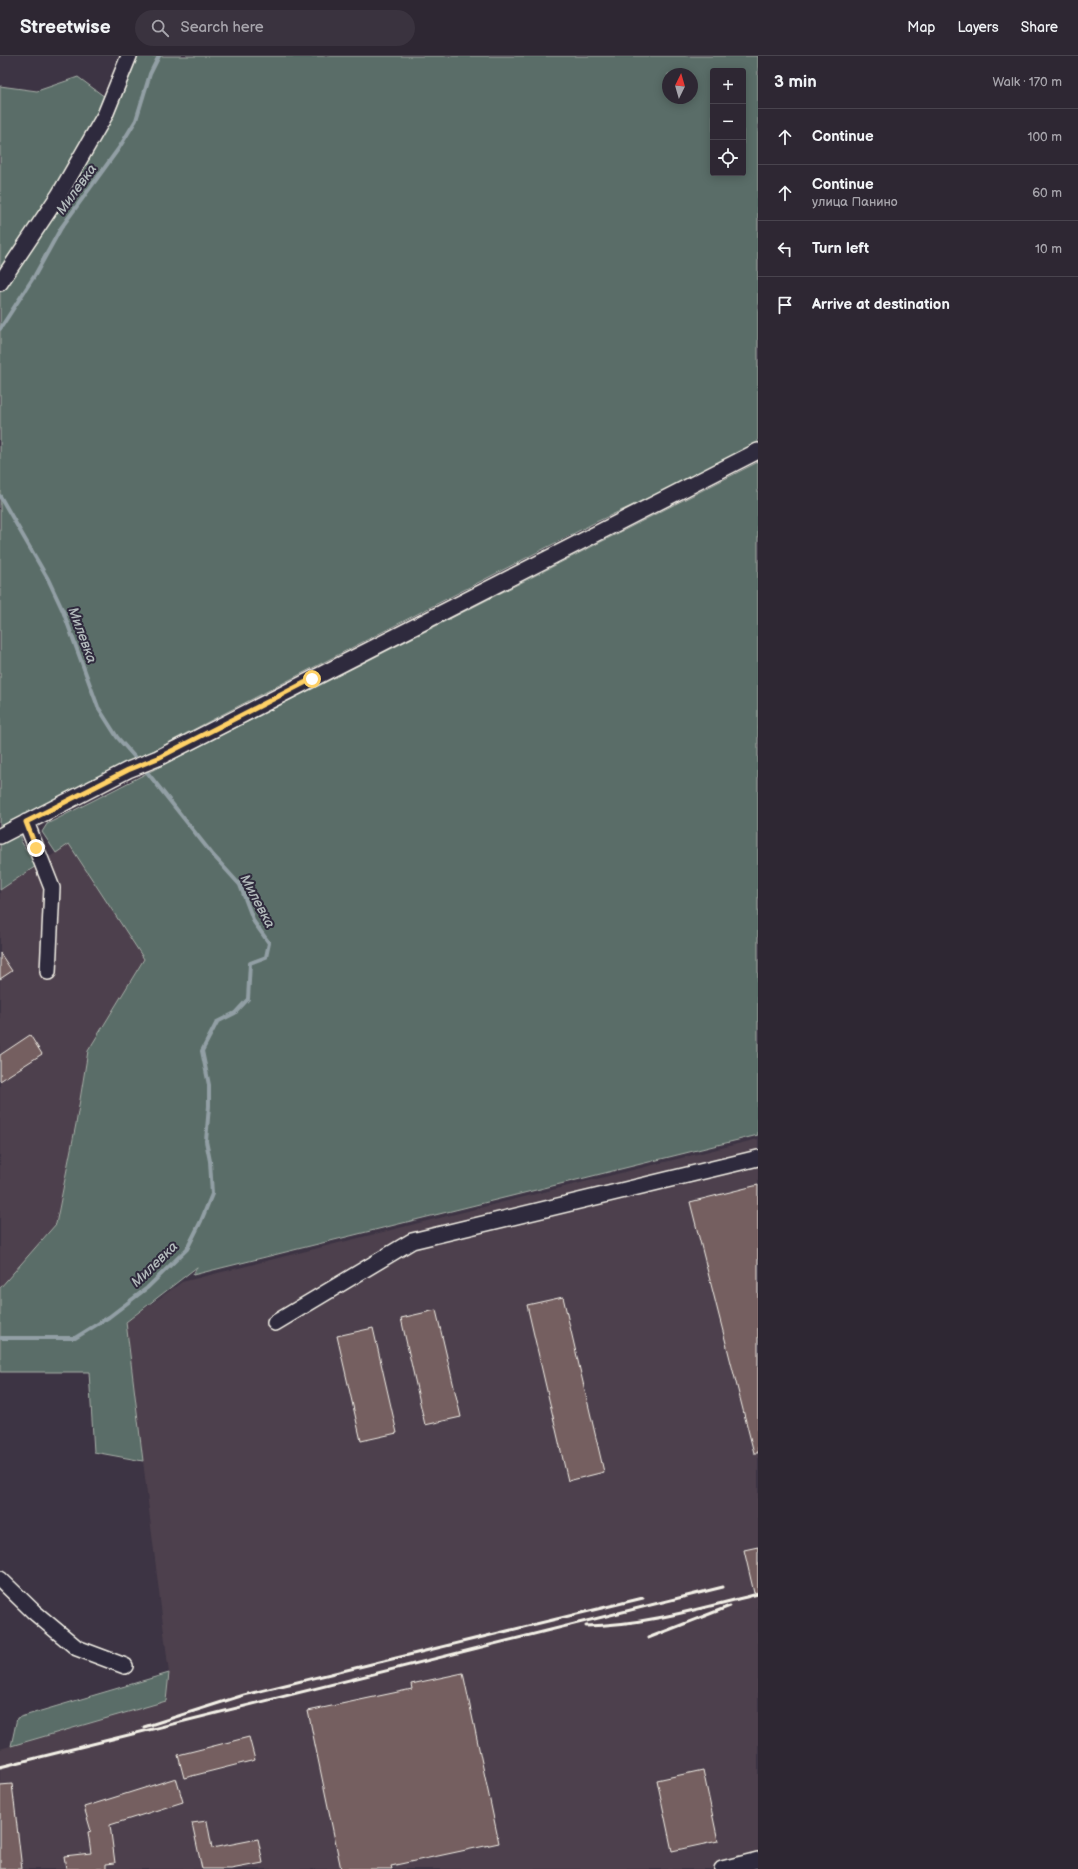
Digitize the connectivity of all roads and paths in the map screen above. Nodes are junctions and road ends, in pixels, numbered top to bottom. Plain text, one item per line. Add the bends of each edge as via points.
1 (129, 56) edge
2 (0, 283) edge
3 (758, 451) edge
4 (26, 822) junction
5 (0, 836) edge
6 (48, 972) dead end
7 (758, 1158) edge
8 (275, 1323) dead end
9 (0, 1579) edge
10 (125, 1666) dead end
11 (758, 1860) edge
12 (722, 1869) edge

1 - 2 street via 105,115 59,195
3 - 4 street via 158,758 128,770
4 - 5 street
4 - 6 street via 52,888
7 - 8 street via 412,1241
9 - 10 street via 34,1612 78,1648
11 - 12 street

